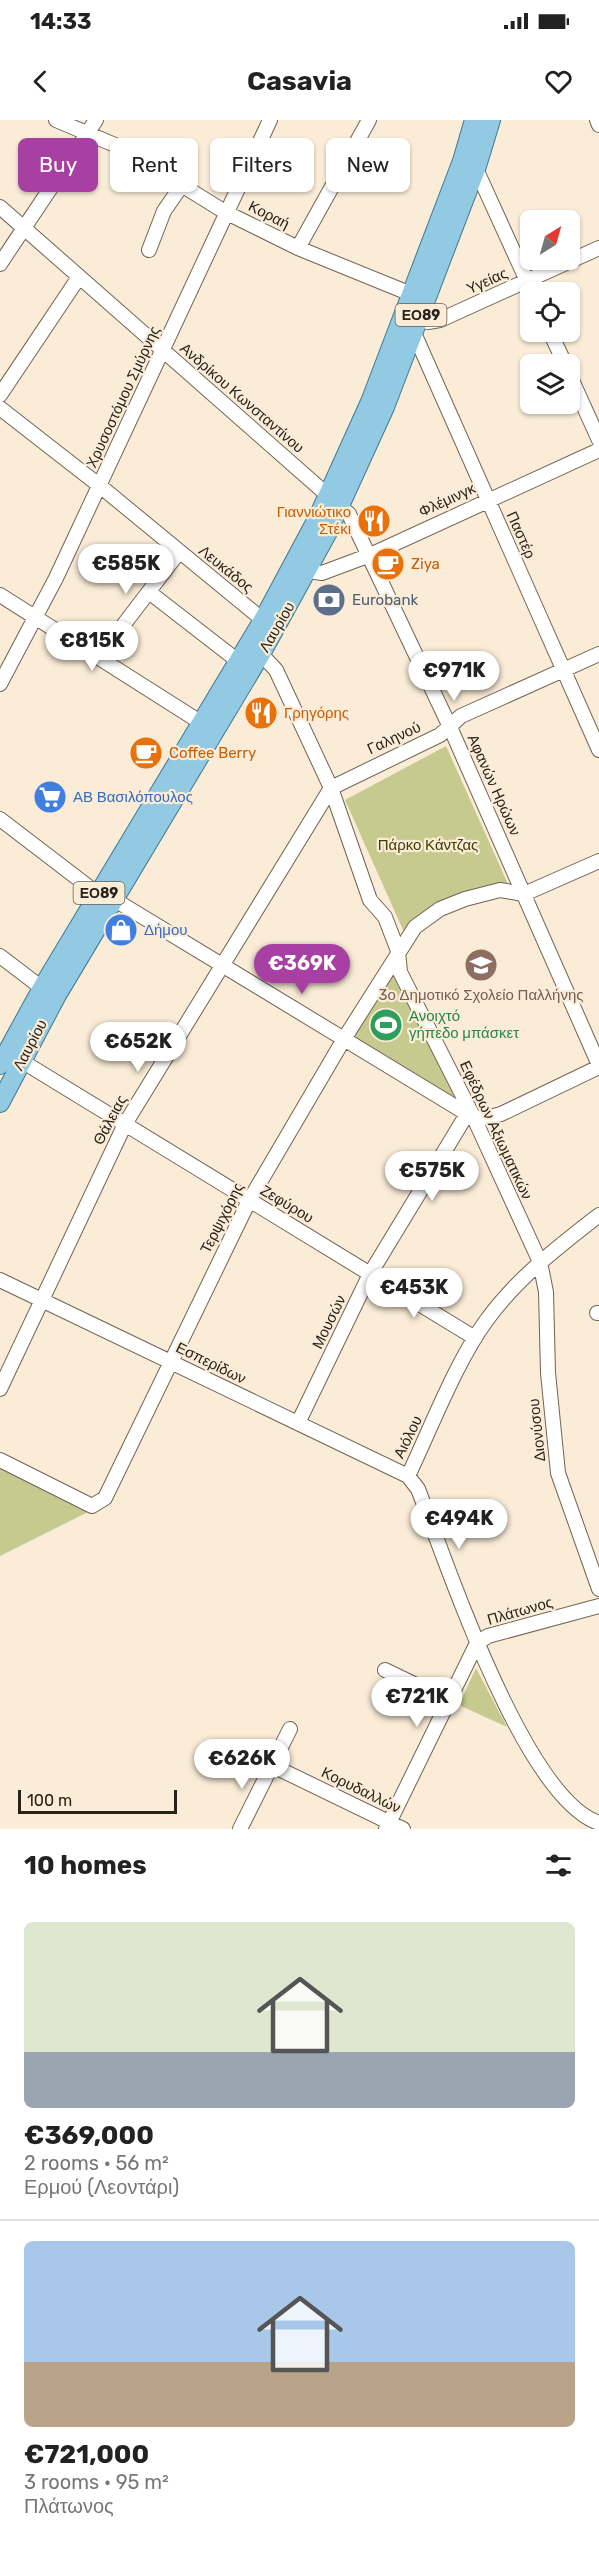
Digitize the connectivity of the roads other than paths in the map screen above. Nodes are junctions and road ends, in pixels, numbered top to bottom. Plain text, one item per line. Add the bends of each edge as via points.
1 (56, 120) edge
2 (96, 120) edge
3 (270, 120) edge
4 (369, 120) edge
5 (474, 120) edge
6 (491, 120) edge
7 (597, 120) edge
8 (599, 125) edge
9 (88, 133) junction
10 (110, 143) edge
11 (476, 169) junction
12 (177, 192) edge
13 (193, 192) edge
14 (0, 207) edge
15 (225, 212) junction
16 (24, 229) junction
17 (298, 248) junction
18 (599, 248) edge
19 (149, 250) dead end
20 (0, 264) edge
21 (79, 277) junction
22 (528, 282) edge
23 (539, 282) edge
24 (520, 291) edge
25 (411, 294) junction
26 (417, 326) junction
27 (162, 351) junction
28 (0, 395) edge
29 (580, 398) edge
30 (0, 408) edge
31 (599, 440) edge
32 (599, 450) edge
33 (100, 486) junction
34 (488, 499) junction
35 (334, 500) junction
36 (179, 552) junction
37 (370, 555) junction
38 (308, 571) junction
39 (148, 592) junction
40 (0, 595) edge
41 (36, 617) junction
42 (262, 620) junction
43 (261, 654) junction
44 (599, 654) edge
45 (99, 657) junction
46 (238, 661) junction
47 (564, 670) junction
48 (0, 684) edge
49 (208, 727) junction
50 (450, 727) junction
51 (599, 750) edge
52 (331, 788) junction
53 (0, 819) edge
54 (599, 861) edge
55 (524, 894) junction
56 (106, 897) junction
57 (398, 951) junction
58 (0, 956) edge
59 (223, 966) junction
60 (42, 988) junction
61 (344, 1039) junction
62 (20, 1060) junction
63 (0, 1065) edge
64 (599, 1066) edge
65 (0, 1103) edge
66 (470, 1116) junction
67 (125, 1124) junction
68 (249, 1200) junction
69 (599, 1215) edge
70 (540, 1262) junction
71 (370, 1274) junction
72 (0, 1280) edge
73 (43, 1301) junction
74 (475, 1338) junction
75 (170, 1362) junction
76 (0, 1389) edge
77 (298, 1423) junction
78 (0, 1460) edge
79 (408, 1476) junction
80 (599, 1589) edge
81 (599, 1606) edge
82 (477, 1642) junction
83 (385, 1670) dead end
84 (447, 1700) junction
85 (290, 1729) dead end
86 (271, 1766) junction
87 (595, 1824) edge
88 (388, 1826) edge
89 (240, 1829) edge
90 (403, 1829) edge

1 - 9 street, Κοραή
2 - 9 street
3 - 15 street, Χρυσοστόμου Σμύρνης
4 - 17 street
5 - 25 main road, Λαυρίου / ΕΟ89
6 - 11 main road, Λαυρίου / ΕΟ89
7 - 8 street
9 - 10 street, Κοραή
9 - 16 street
11 - 22 street
11 - 26 main road, Λαυρίου / ΕΟ89
12 - 19 street via 164,211
13 - 15 street, Κοραή
14 - 16 street, Ανδρίκου Κωνσταντίνου
15 - 17 street, Κοραή
15 - 27 street, Χρυσοστόμου Σμύρνης
16 - 20 street
16 - 21 street, Ανδρίκου Κωνσταντίνου
17 - 25 street, Κοραή
18 - 23 street, Υγείας
21 - 27 street, Ανδρίκου Κωνσταντίνου
21 - 28 street
24 - 26 street, Υγείας
25 - 35 main road, Λαυρίου / ΕΟ89
26 - 34 street, Παστέρ
26 - 35 main road, Λαυρίου / ΕΟ89 via 374,436
27 - 33 street, Χρυσοστόμου Σμύρνης
27 - 35 street, Ανδρίκου Κωνσταντίνου
29 - 31 street
30 - 33 street, Λευκάδος
32 - 34 street, Φλέμινγκ
33 - 36 street, Λευκάδος
33 - 41 street, Χρυσοστόμου Σμύρνης
34 - 37 street, Φλέμινγκ
34 - 47 street, Παστέρ
35 - 37 street, Αφανών Ηρώων via 349,514
35 - 38 main road, Λαυρίου / ΕΟ89
35 - 42 main road, Λαυρίου / ΕΟ89
36 - 39 street
36 - 42 street, Λευκάδος
37 - 38 street, Φλέμινγκ via 322,573
37 - 50 street, Αφανών Ηρώων
38 - 43 main road, Λαυρίου / ΕΟ89
39 - 45 street
39 - 46 street
40 - 41 street
41 - 45 street
41 - 48 street, Χρυσοστόμου Σμύρνης
42 - 46 main road, Λαυρίου / ΕΟ89
43 - 49 main road, Λαυρίου / ΕΟ89
43 - 52 street, Εφέδρων Αξιωματικών via 276,670
44 - 47 street, Γαληνού
45 - 49 street
46 - 49 main road, Λαυρίου / ΕΟ89
47 - 50 street, Γαληνού via 461,716
47 - 51 street, Παστέρ
49 - 56 main road, Λαυρίου / ΕΟ89
50 - 52 street, Γαληνού
50 - 55 street, Αφανών Ηρώων
52 - 57 street, Εφέδρων Αξιωματικών via 370,900 385,917
52 - 59 street, Θάλειας
53 - 56 street
54 - 55 street
55 - 57 street, Τερψιχόρης via 500,891 440,909 414,927
55 - 64 street, Αφανών Ηρώων
56 - 59 street
56 - 60 main road, Λαυρίου / ΕΟ89
56 - 62 main road, Λαυρίου / ΕΟ89
57 - 61 street, Τερψιχόρης
57 - 66 street, Εφέδρων Αξιωματικών via 400,972
58 - 60 street
59 - 61 street
59 - 67 street, Θάλειας
60 - 63 main road, Λαυρίου / ΕΟ89
61 - 66 street
61 - 68 street, Τερψιχόρης
62 - 65 main road, Λαυρίου / ΕΟ89
62 - 67 street, Ζεφύρου
64 - 66 street via 501,1114 486,1118
66 - 70 street, Εφέδρων Αξιωματικών
66 - 71 street, Μουσών
67 - 68 street, Ζεφύρου
67 - 73 street, Θάλειας
68 - 71 street, Ζεφύρου
68 - 75 street, Τερψιχόρης
69 - 70 street, Αιόλου
70 - 74 street, Αιόλου via 494,1311
70 - 80 street, Διονύσου via 546,1292 548,1373 558,1473
71 - 74 street, Ζεφύρου
71 - 77 street, Μουσών
72 - 73 street, Εσπερίδων
73 - 75 street, Εσπερίδων
73 - 76 street, Θάλειας
74 - 79 street, Αιόλου
75 - 77 street, Εσπερίδων
75 - 78 street, Τερψιχόρης via 105,1498 92,1506
77 - 79 street, Εσπερίδων
79 - 82 street, Αιόλου via 418,1489
81 - 82 street, Πλάτωνος
82 - 84 street, Πλάτωνος
82 - 87 street, Αιόλου via 525,1741 566,1800
83 - 84 street
84 - 88 street, Πλάτωνος
85 - 86 street
86 - 88 street, Κορυδαλλών
86 - 89 street
88 - 90 street, Κορυδαλλών

